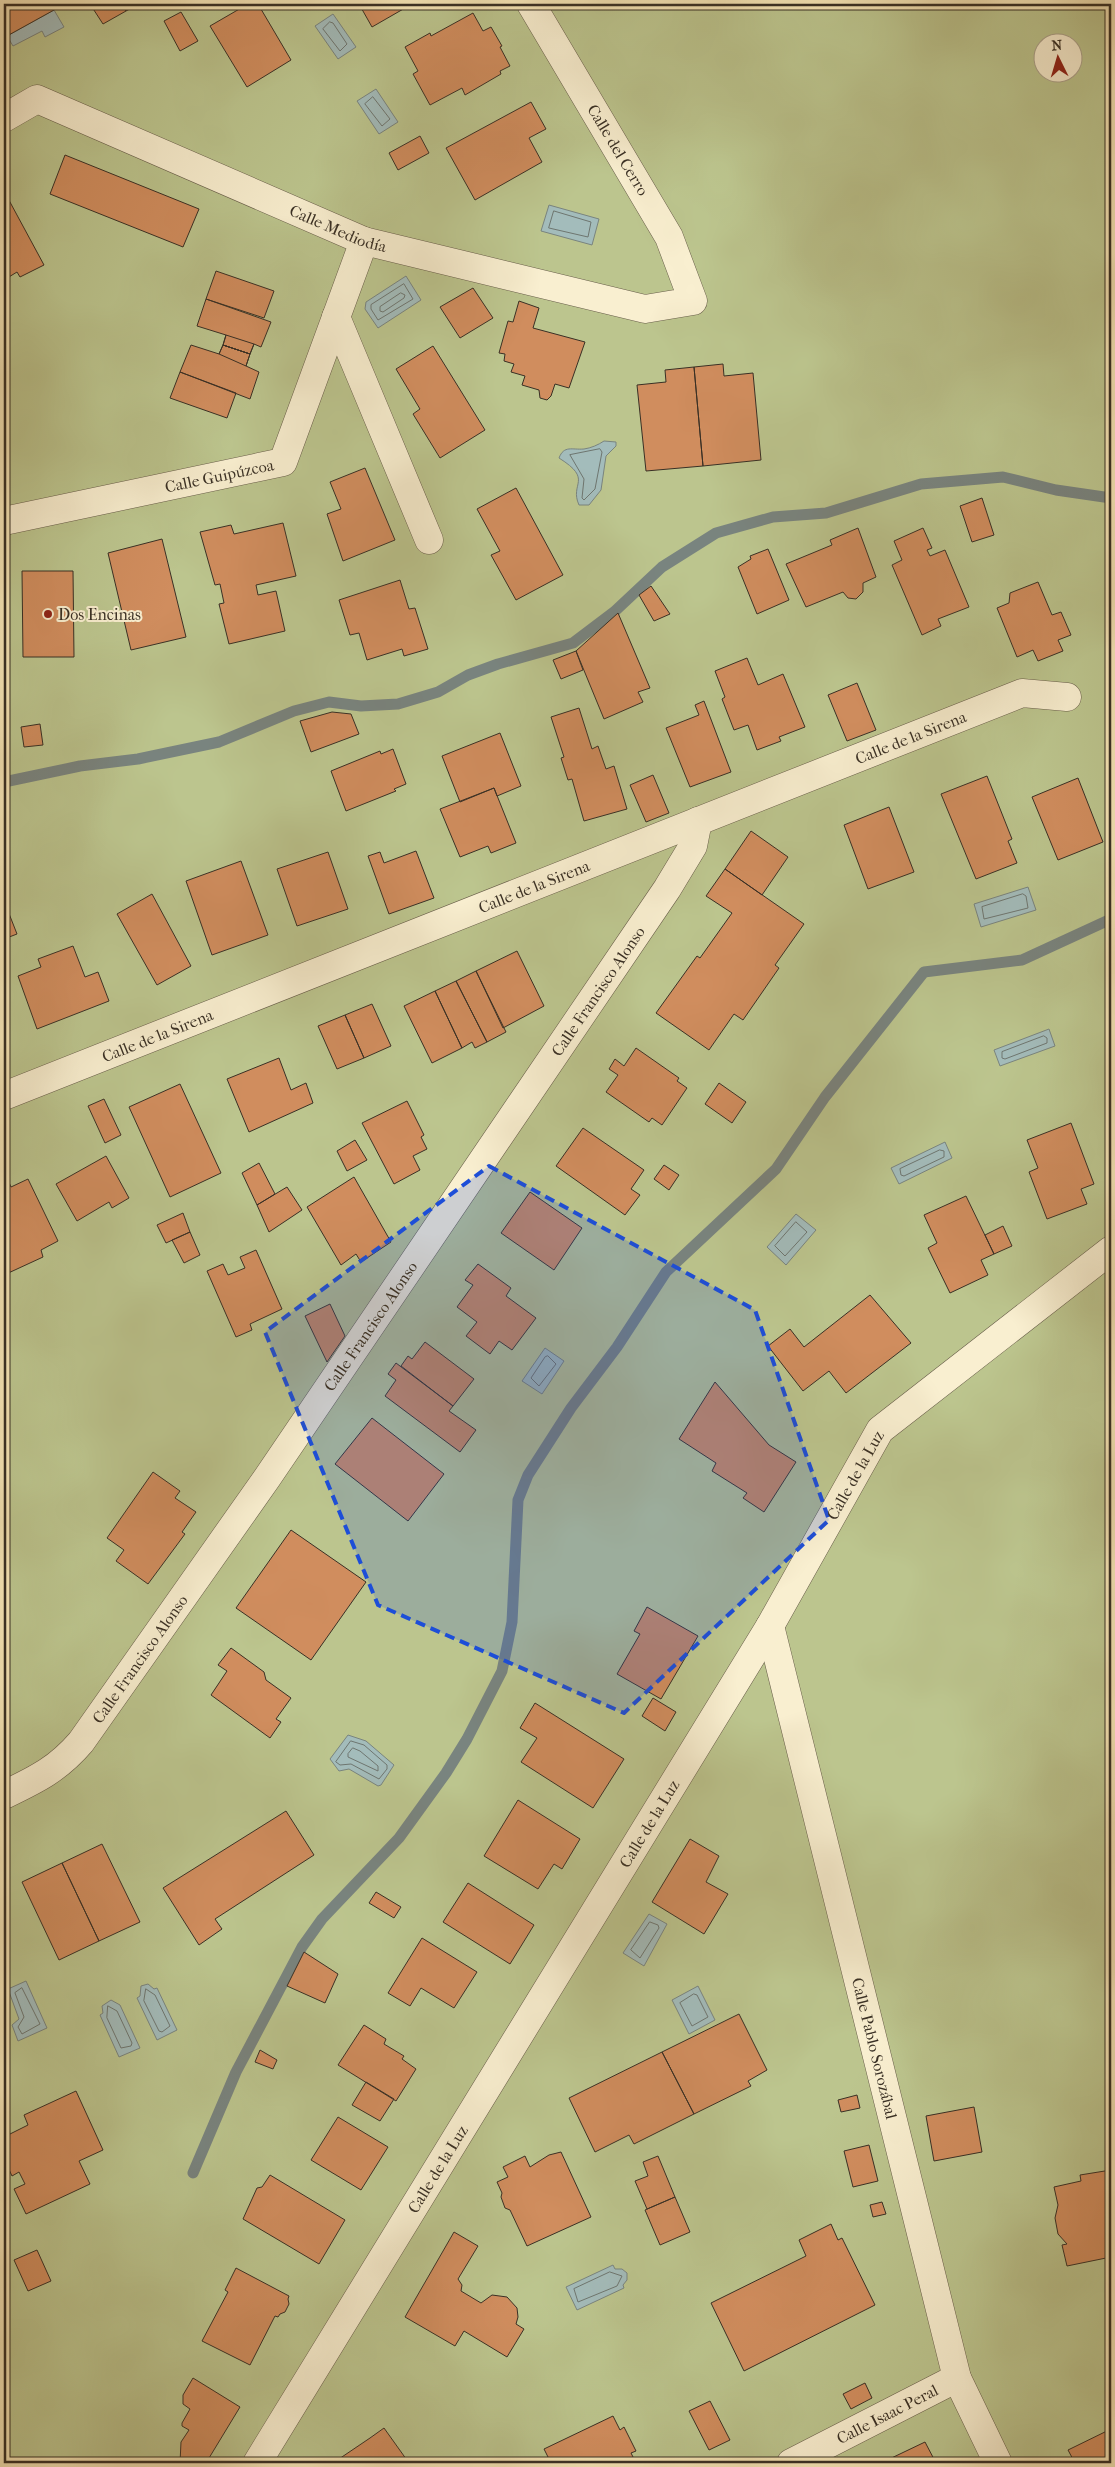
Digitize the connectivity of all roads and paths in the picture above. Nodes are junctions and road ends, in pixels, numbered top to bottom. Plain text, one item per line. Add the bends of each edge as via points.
1 (531, 4) edge
2 (4, 118) edge
3 (364, 240) junction
4 (693, 301) joint
5 (336, 317) junction
6 (4, 521) edge
7 (429, 540) dead end
8 (1067, 697) dead end
9 (698, 822) junction
10 (4, 1096) edge
11 (1111, 1250) edge
12 (770, 1626) junction
13 (4, 1795) edge
14 (957, 2378) junction
15 (257, 2463) edge
16 (791, 2463) edge
17 (998, 2463) edge

1 - 4 street, Calle del Cerro via 669,237
2 - 3 street, Calle Mediodía via 37,99
3 - 4 street, Calle Mediodía via 644,309
3 - 5 street, Calle Guipúzcoa
5 - 6 street, Calle Guipúzcoa via 283,462
5 - 7 street
8 - 9 street, Calle de la Sirena via 1022,693
9 - 10 street, Calle de la Sirena
9 - 13 street, Calle Francisco Alonso via 692,846 667,889 268,1478 86,1734 65,1761 40,1778
11 - 12 street, Calle de la Luz via 880,1430
12 - 14 street, Calle Pablo Sorozábal
12 - 15 street, Calle de la Luz
14 - 16 street, Calle Isaac Peral
14 - 17 street, Calle Pablo Sorozábal

